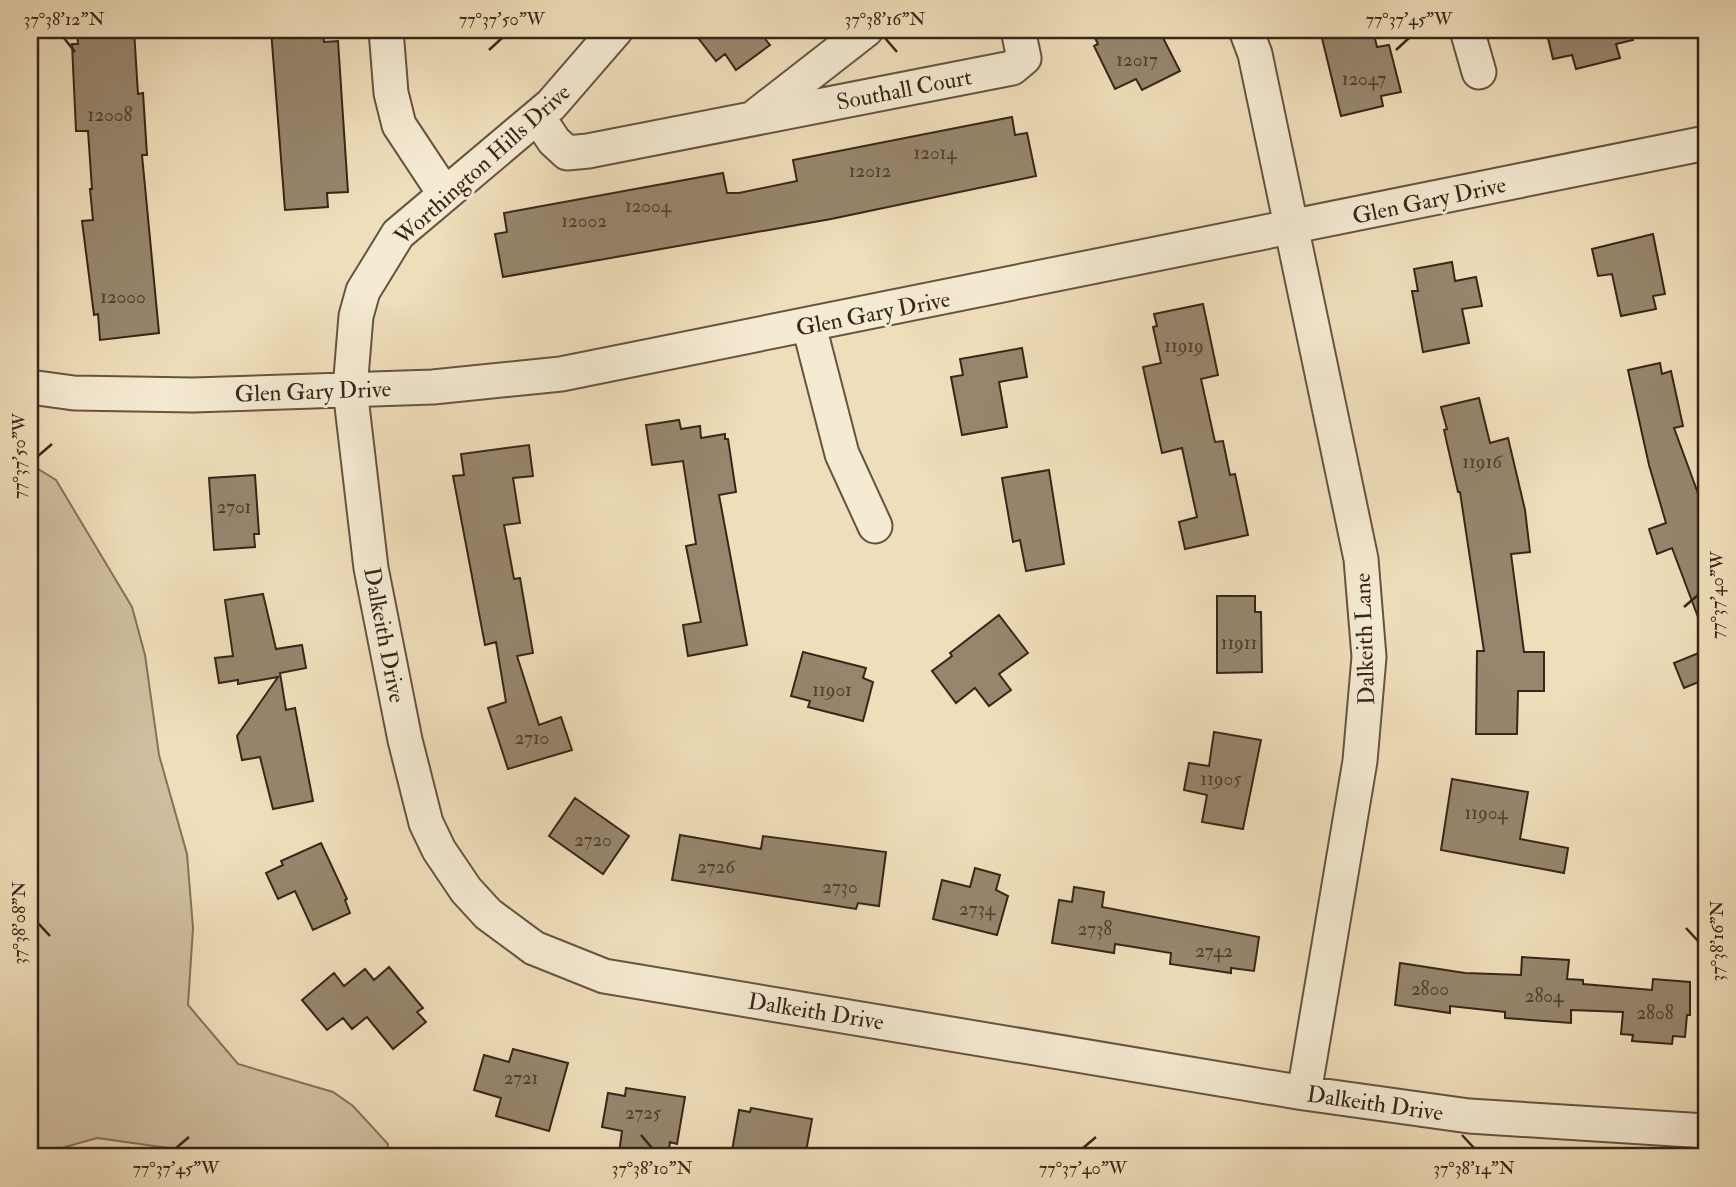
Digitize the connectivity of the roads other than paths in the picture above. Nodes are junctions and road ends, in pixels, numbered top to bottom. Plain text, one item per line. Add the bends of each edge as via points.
1 (386, 30) edge
2 (616, 30) edge
3 (866, 30) edge
4 (1018, 30) edge
5 (1246, 30) edge
6 (1467, 30) edge
7 (1479, 72) dead end
8 (538, 117) junction
9 (752, 119) junction
10 (1706, 144) edge
11 (444, 193) junction
12 (1294, 228) junction
13 (809, 326) junction
14 (30, 387) edge
15 (351, 389) junction
16 (874, 526) dead end
17 (1304, 1093) junction
18 (1706, 1131) edge

1 - 11 street via 391,93 399,125
2 - 8 street, Worthington Hills Drive
3 - 9 street, Southall Court
4 - 9 street, Southall Court via 1024,58 1012,68
5 - 12 street
6 - 7 street
8 - 9 street, Southall Court via 568,153
8 - 11 street, Worthington Hills Drive
10 - 12 street, Glen Gary Drive
11 - 15 street, Worthington Hills Drive via 398,234 363,291 356,316
12 - 13 street, Glen Gary Drive
12 - 17 street, Dalkeith Lane via 1361,559 1369,657 1360,761
13 - 15 street, Glen Gary Drive via 561,373 433,387
13 - 16 street via 842,454
14 - 15 street, Glen Gary Drive via 74,393 193,395
15 - 17 street, Dalkeith Drive via 371,568 426,823 467,890 517,938 604,976
17 - 18 street, Dalkeith Drive via 1469,1116

